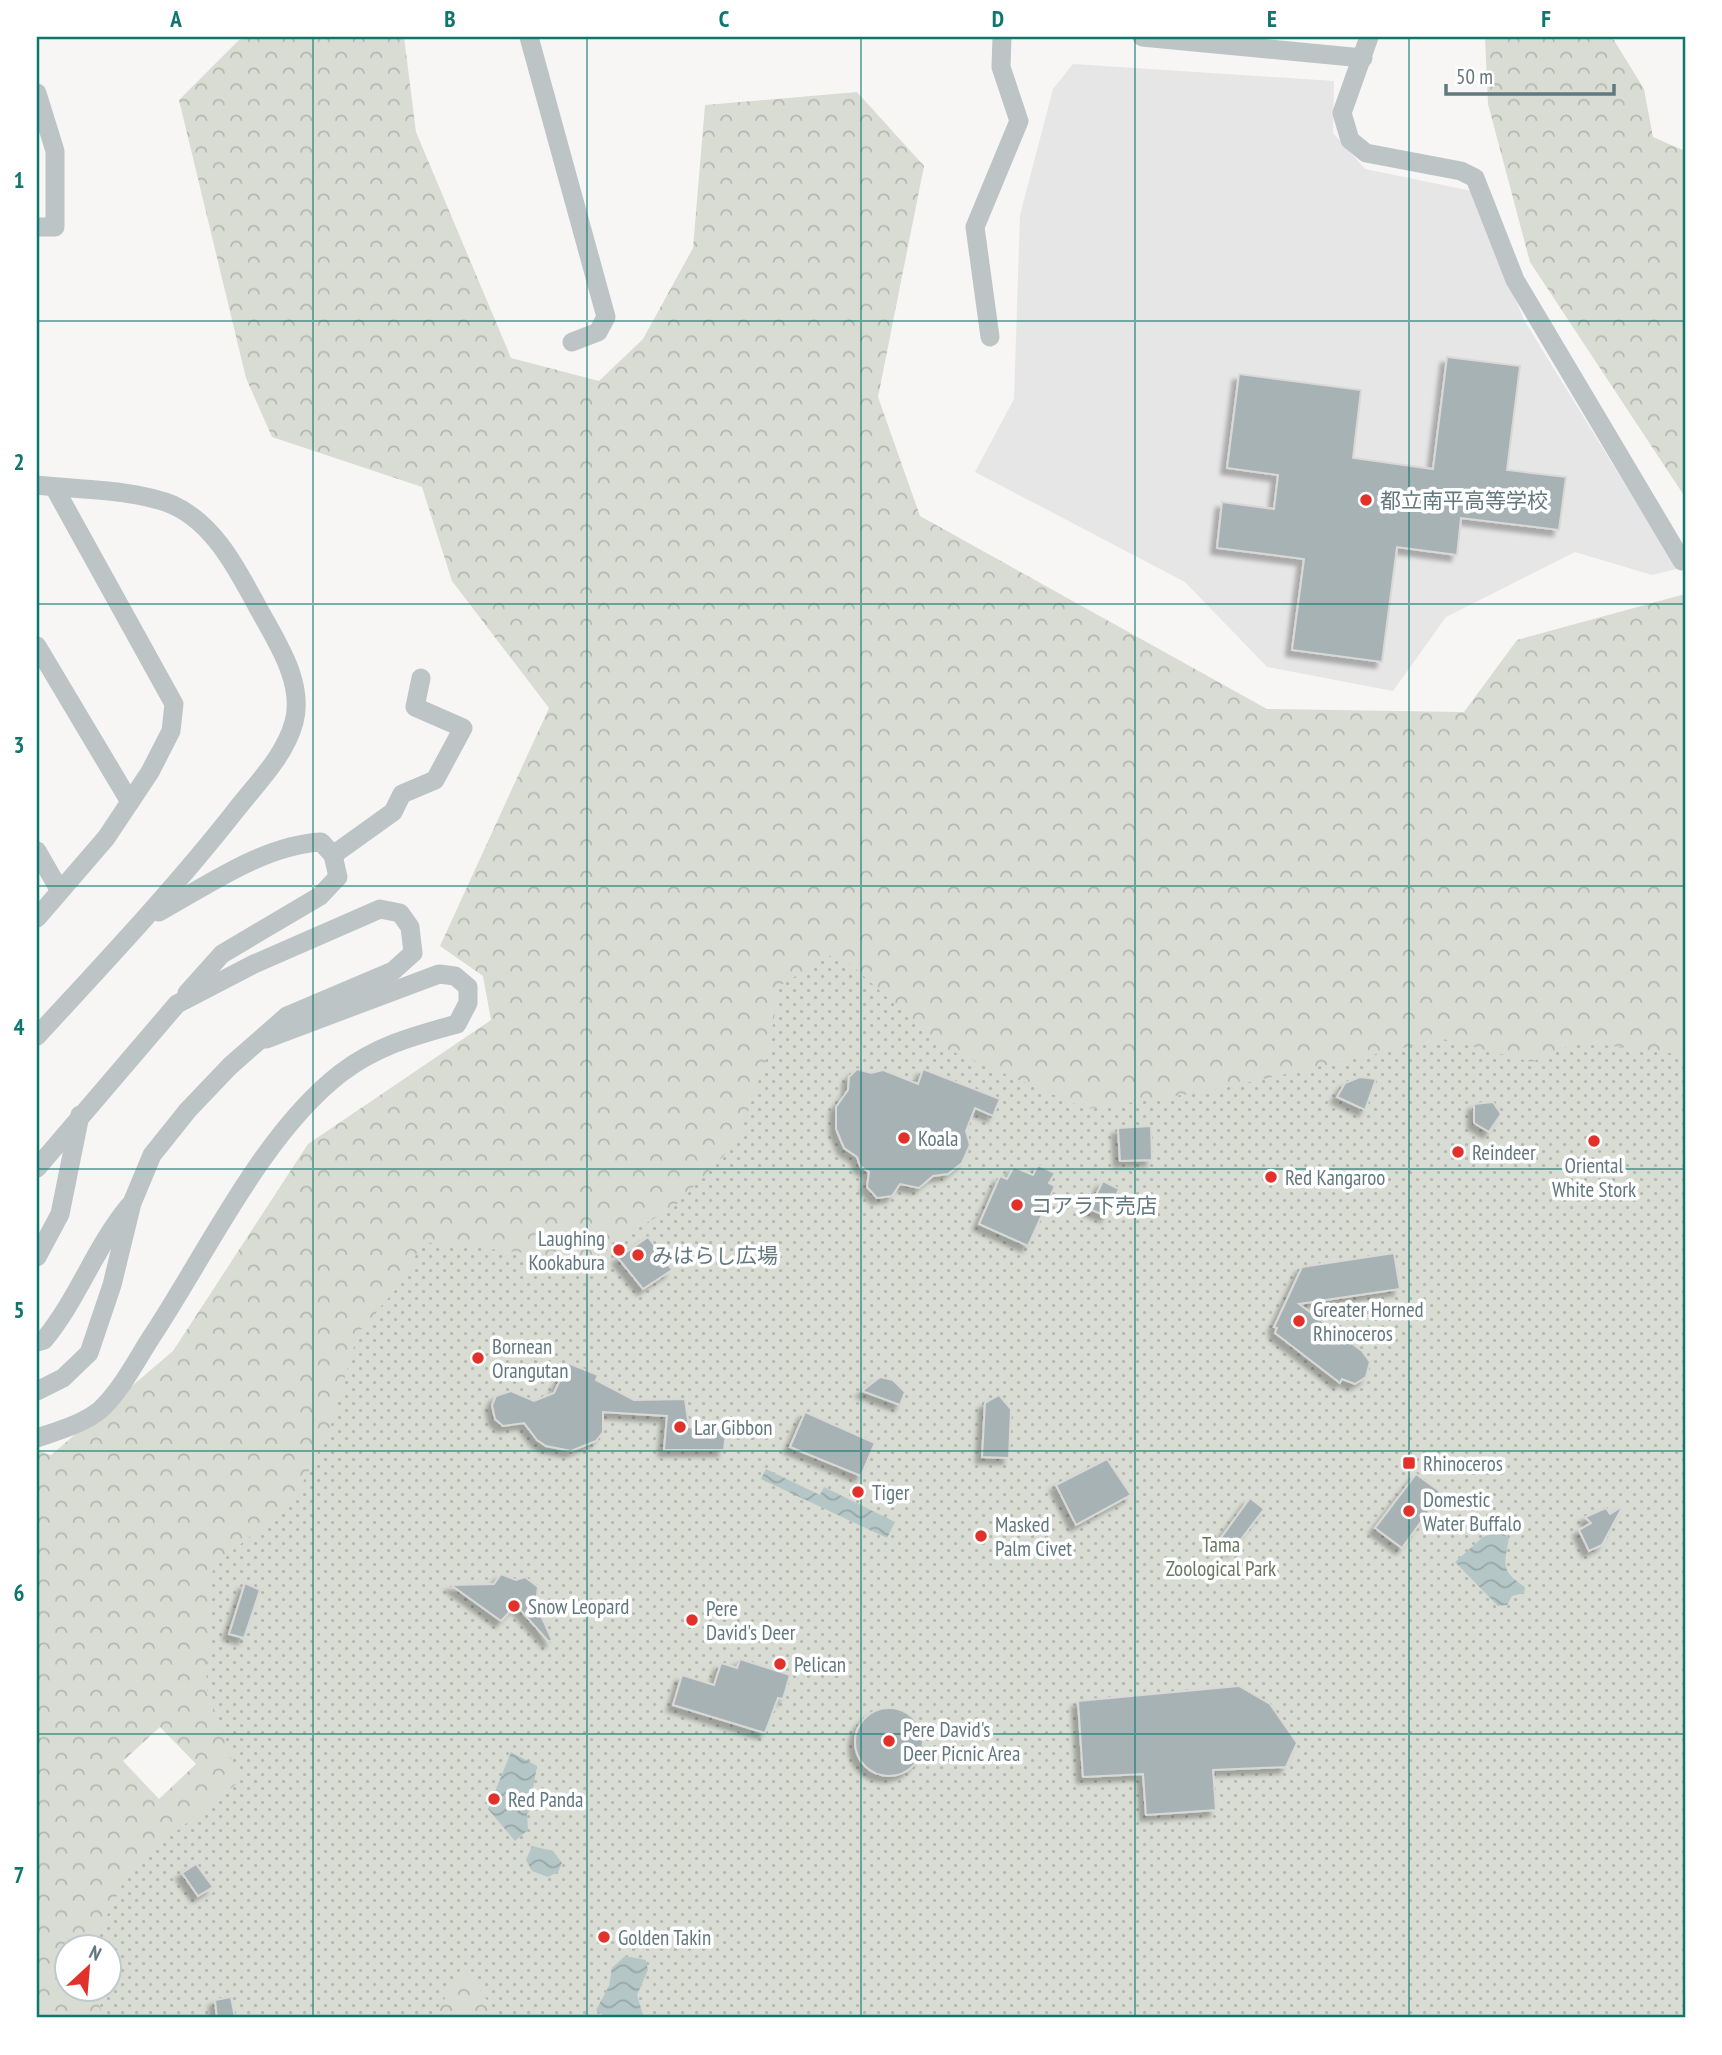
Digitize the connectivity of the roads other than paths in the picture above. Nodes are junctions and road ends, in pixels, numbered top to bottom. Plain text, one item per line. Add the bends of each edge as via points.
1 (529, 37) edge
2 (1002, 37) edge
3 (1142, 37) edge
4 (1369, 37) edge
5 (1363, 58) junction
6 (37, 93) edge
7 (37, 227) edge
8 (990, 337) dead end
9 (572, 342) dead end
10 (46, 486) edge
11 (1682, 561) dead end
12 (37, 646) edge
13 (421, 678) dead end
14 (130, 802) junction
15 (37, 851) edge
16 (333, 855) junction
17 (60, 891) junction
18 (37, 918) edge
19 (143, 921) junction
20 (177, 1004) junction
21 (37, 1035) edge
22 (259, 1041) junction
23 (80, 1114) junction
24 (37, 1168) edge
25 (132, 1203) junction
26 (37, 1257) edge
27 (37, 1342) edge
28 (37, 1391) edge
29 (37, 1438) edge

1 - 9 street via 606,317 598,332
2 - 8 street via 1001,67 1019,121 975,227
3 - 5 street
4 - 5 street
5 - 11 street via 1342,113 1350,140 1366,153 1461,171 1475,178 1515,280
6 - 7 street via 55,151 55,228
10 - 14 street via 174,704 171,731
10 - 19 street via 173,505 208,530 235,565 287,663 295,692 294,721 281,753
12 - 14 street
13 - 16 street via 415,707 463,728 435,780 402,794 393,812
14 - 17 street
15 - 17 street
16 - 19 street via 321,842 302,843 245,865
16 - 20 street via 338,877 320,896 222,954
17 - 18 street
19 - 21 street
20 - 22 street via 335,927 380,909 400,913 410,927 412,953 393,971 287,1016
20 - 23 street
22 - 25 street via 188,1110 159,1146
22 - 29 street via 439,974 454,976 468,987 468,1003 457,1024 389,1043 341,1073 315,1097 242,1190 178,1297 100,1410
23 - 24 street
23 - 26 street via 60,1214
25 - 27 street via 111,1228 64,1316
25 - 28 street via 89,1353 63,1378

